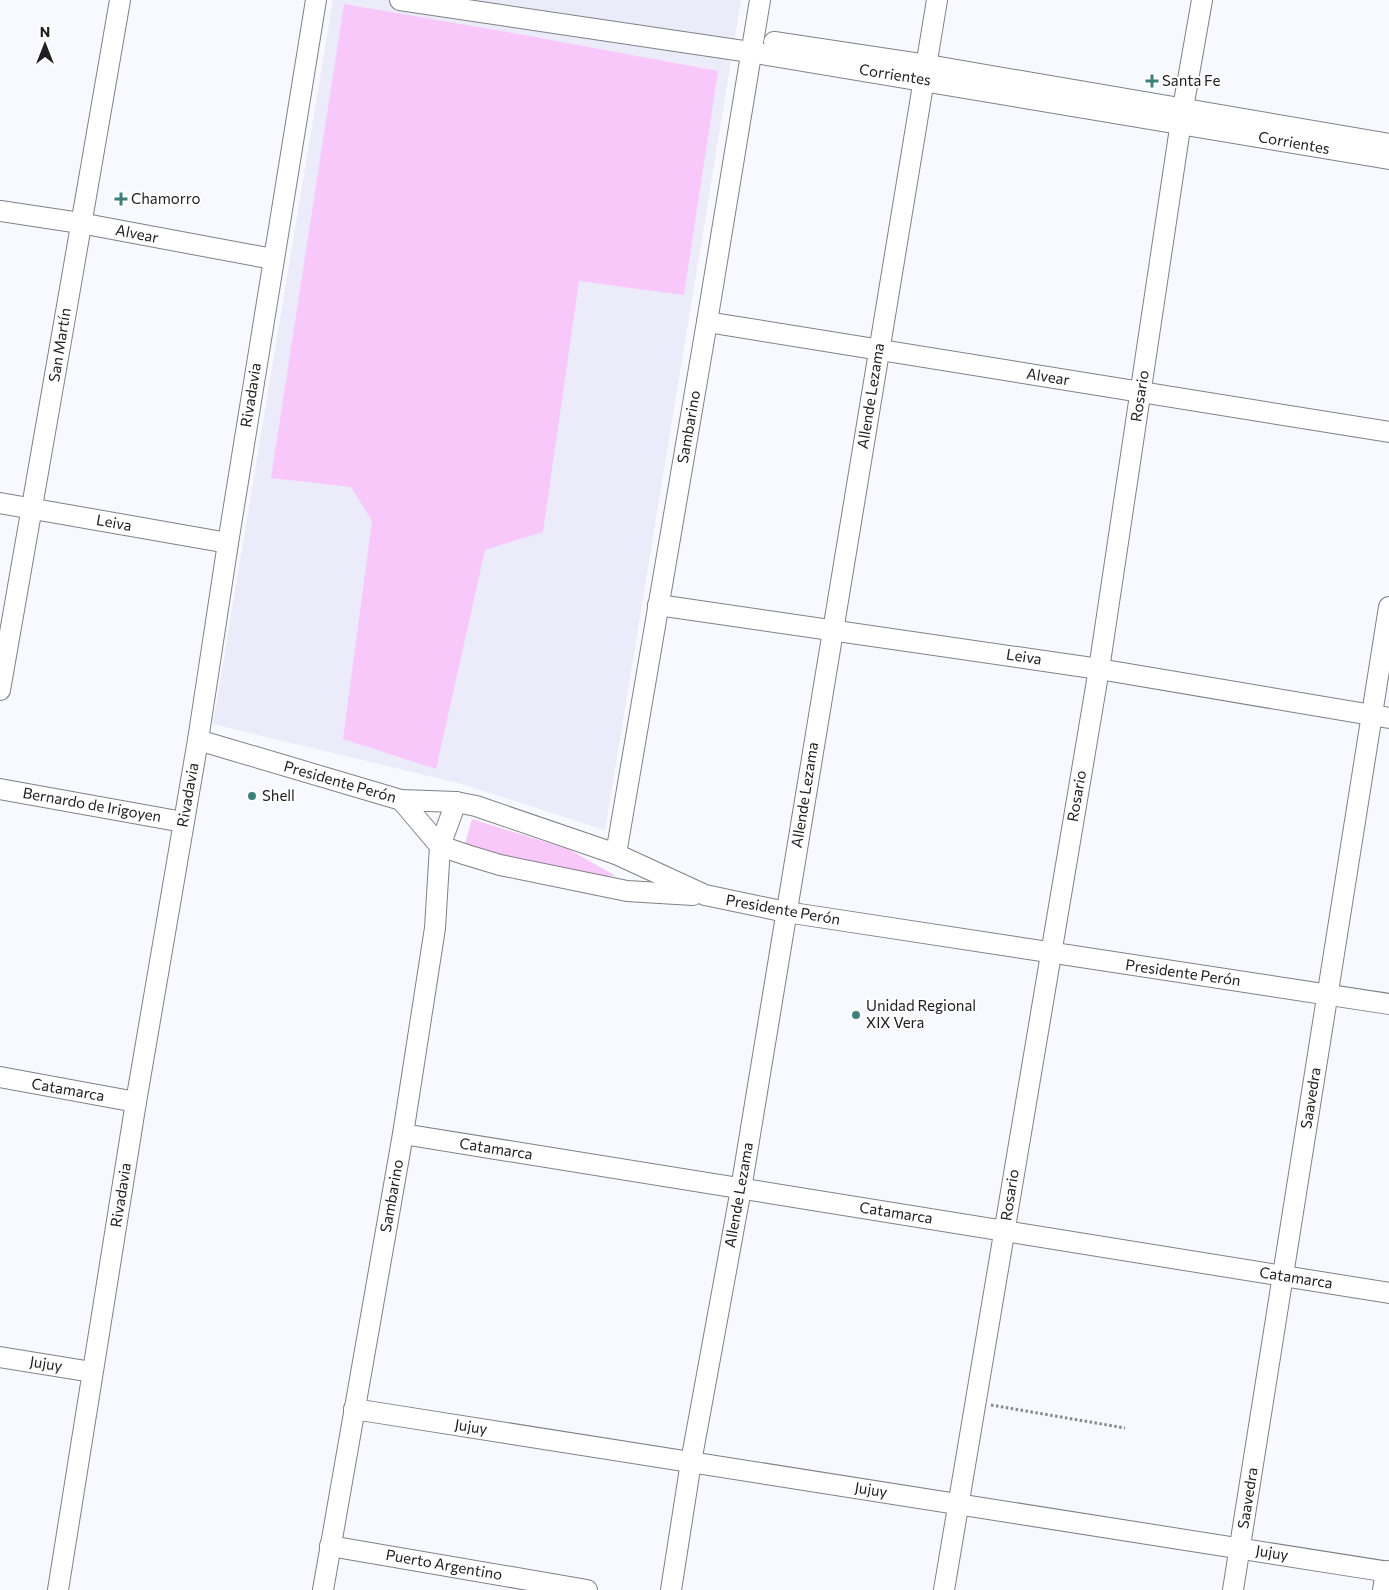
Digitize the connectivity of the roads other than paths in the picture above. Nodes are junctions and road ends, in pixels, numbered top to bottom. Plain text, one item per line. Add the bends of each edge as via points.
1 (120, 0) edge
2 (316, 0) edge
3 (400, 0) edge
4 (503, 0) edge
5 (760, 0) edge
6 (937, 0) edge
7 (1202, 0) edge
8 (752, 45) junction
9 (926, 72) junction
10 (1182, 115) junction
11 (1389, 144) edge
12 (1389, 159) edge
13 (0, 211) edge
14 (80, 223) junction
15 (273, 259) junction
16 (707, 322) junction
17 (879, 350) junction
18 (1140, 392) junction
19 (1389, 432) edge
20 (0, 503) edge
21 (33, 509) junction
22 (228, 543) junction
23 (658, 604) junction
24 (1389, 607) edge
25 (833, 629) junction
26 (1098, 669) junction
27 (0, 690) edge
28 (1380, 716) edge
29 (198, 740) junction
30 (0, 789) edge
31 (401, 800) junction
32 (456, 802) junction
33 (183, 822) junction
34 (440, 846) junction
35 (616, 854) junction
36 (705, 896) junction
37 (786, 912) junction
38 (1050, 954) junction
39 (1327, 994) junction
40 (1389, 1004) edge
41 (0, 1077) edge
42 (136, 1102) junction
43 (402, 1134) junction
44 (741, 1189) junction
45 (1004, 1230) junction
46 (1283, 1276) junction
47 (1389, 1293) edge
48 (0, 1357) edge
49 (92, 1372) junction
50 (354, 1409) junction
51 (691, 1462) junction
52 (958, 1504) junction
53 (330, 1546) junction
54 (1240, 1548) junction
55 (1386, 1578) edge
56 (58, 1590) edge
57 (322, 1590) edge
58 (587, 1590) edge
59 (671, 1590) edge
60 (944, 1590) edge
61 (1233, 1590) edge

1 - 14 street, San Martín
2 - 15 street, Rivadavia
3 - 8 street, Corrientes
4 - 8 street, Corrientes
5 - 8 street, Sambarino
6 - 9 street, Allende Lezama
7 - 10 street, Rosario
8 - 9 street, Corrientes
8 - 16 street, Sambarino
9 - 10 street, Corrientes
9 - 17 street, Allende Lezama
10 - 11 street, Corrientes
10 - 12 street, Corrientes
10 - 18 street, Rosario
13 - 14 street, Alvear
14 - 15 street, Alvear
14 - 21 street, San Martín
15 - 22 street, Rivadavia
16 - 17 street, Alvear
16 - 23 street, Sambarino
17 - 18 street, Alvear
17 - 25 street, Allende Lezama
18 - 19 street, Alvear
18 - 26 street, Rosario
20 - 21 street, Leiva
21 - 22 street, Leiva
21 - 27 street, San Martín
22 - 29 street, Rivadavia
23 - 25 street, Leiva
23 - 35 street, Sambarino
24 - 28 street, Saavedra
25 - 26 street, Leiva
25 - 37 street, Allende Lezama
26 - 28 street, Leiva
26 - 38 street, Rosario
28 - 39 street, Saavedra
29 - 31 street, Presidente Perón
29 - 33 street, Rivadavia
30 - 33 street, Bernardo de Irigoyen
31 - 32 street, Presidente Perón
31 - 34 street
32 - 34 street, Sambarino
32 - 35 street, Presidente Perón
33 - 42 street, Rivadavia
34 - 36 street via 500,866 626,891
34 - 43 street, Sambarino via 435,928
35 - 36 street, Presidente Perón
36 - 37 street, Presidente Perón
37 - 38 street, Presidente Perón
37 - 44 street, Allende Lezama
38 - 39 street, Presidente Perón
38 - 45 street, Rosario
39 - 40 street, Presidente Perón
39 - 46 street, Saavedra
41 - 42 street, Catamarca
42 - 49 street, Rivadavia
43 - 44 street, Catamarca
43 - 50 street, Sambarino
44 - 45 street, Catamarca
44 - 51 street, Allende Lezama
45 - 46 street, Catamarca
45 - 52 street, Rosario
46 - 47 street, Catamarca
46 - 54 street, Saavedra
48 - 49 street, Jujuy
49 - 56 street, Rivadavia
50 - 51 street, Jujuy
50 - 53 street, Sambarino
51 - 52 street, Jujuy
51 - 59 street, Allende Lezama
52 - 54 street, Jujuy
52 - 60 street, Rosario
53 - 57 street, Sambarino
53 - 58 street, Puerto Argentino
54 - 55 street, Jujuy
54 - 61 street, Saavedra

